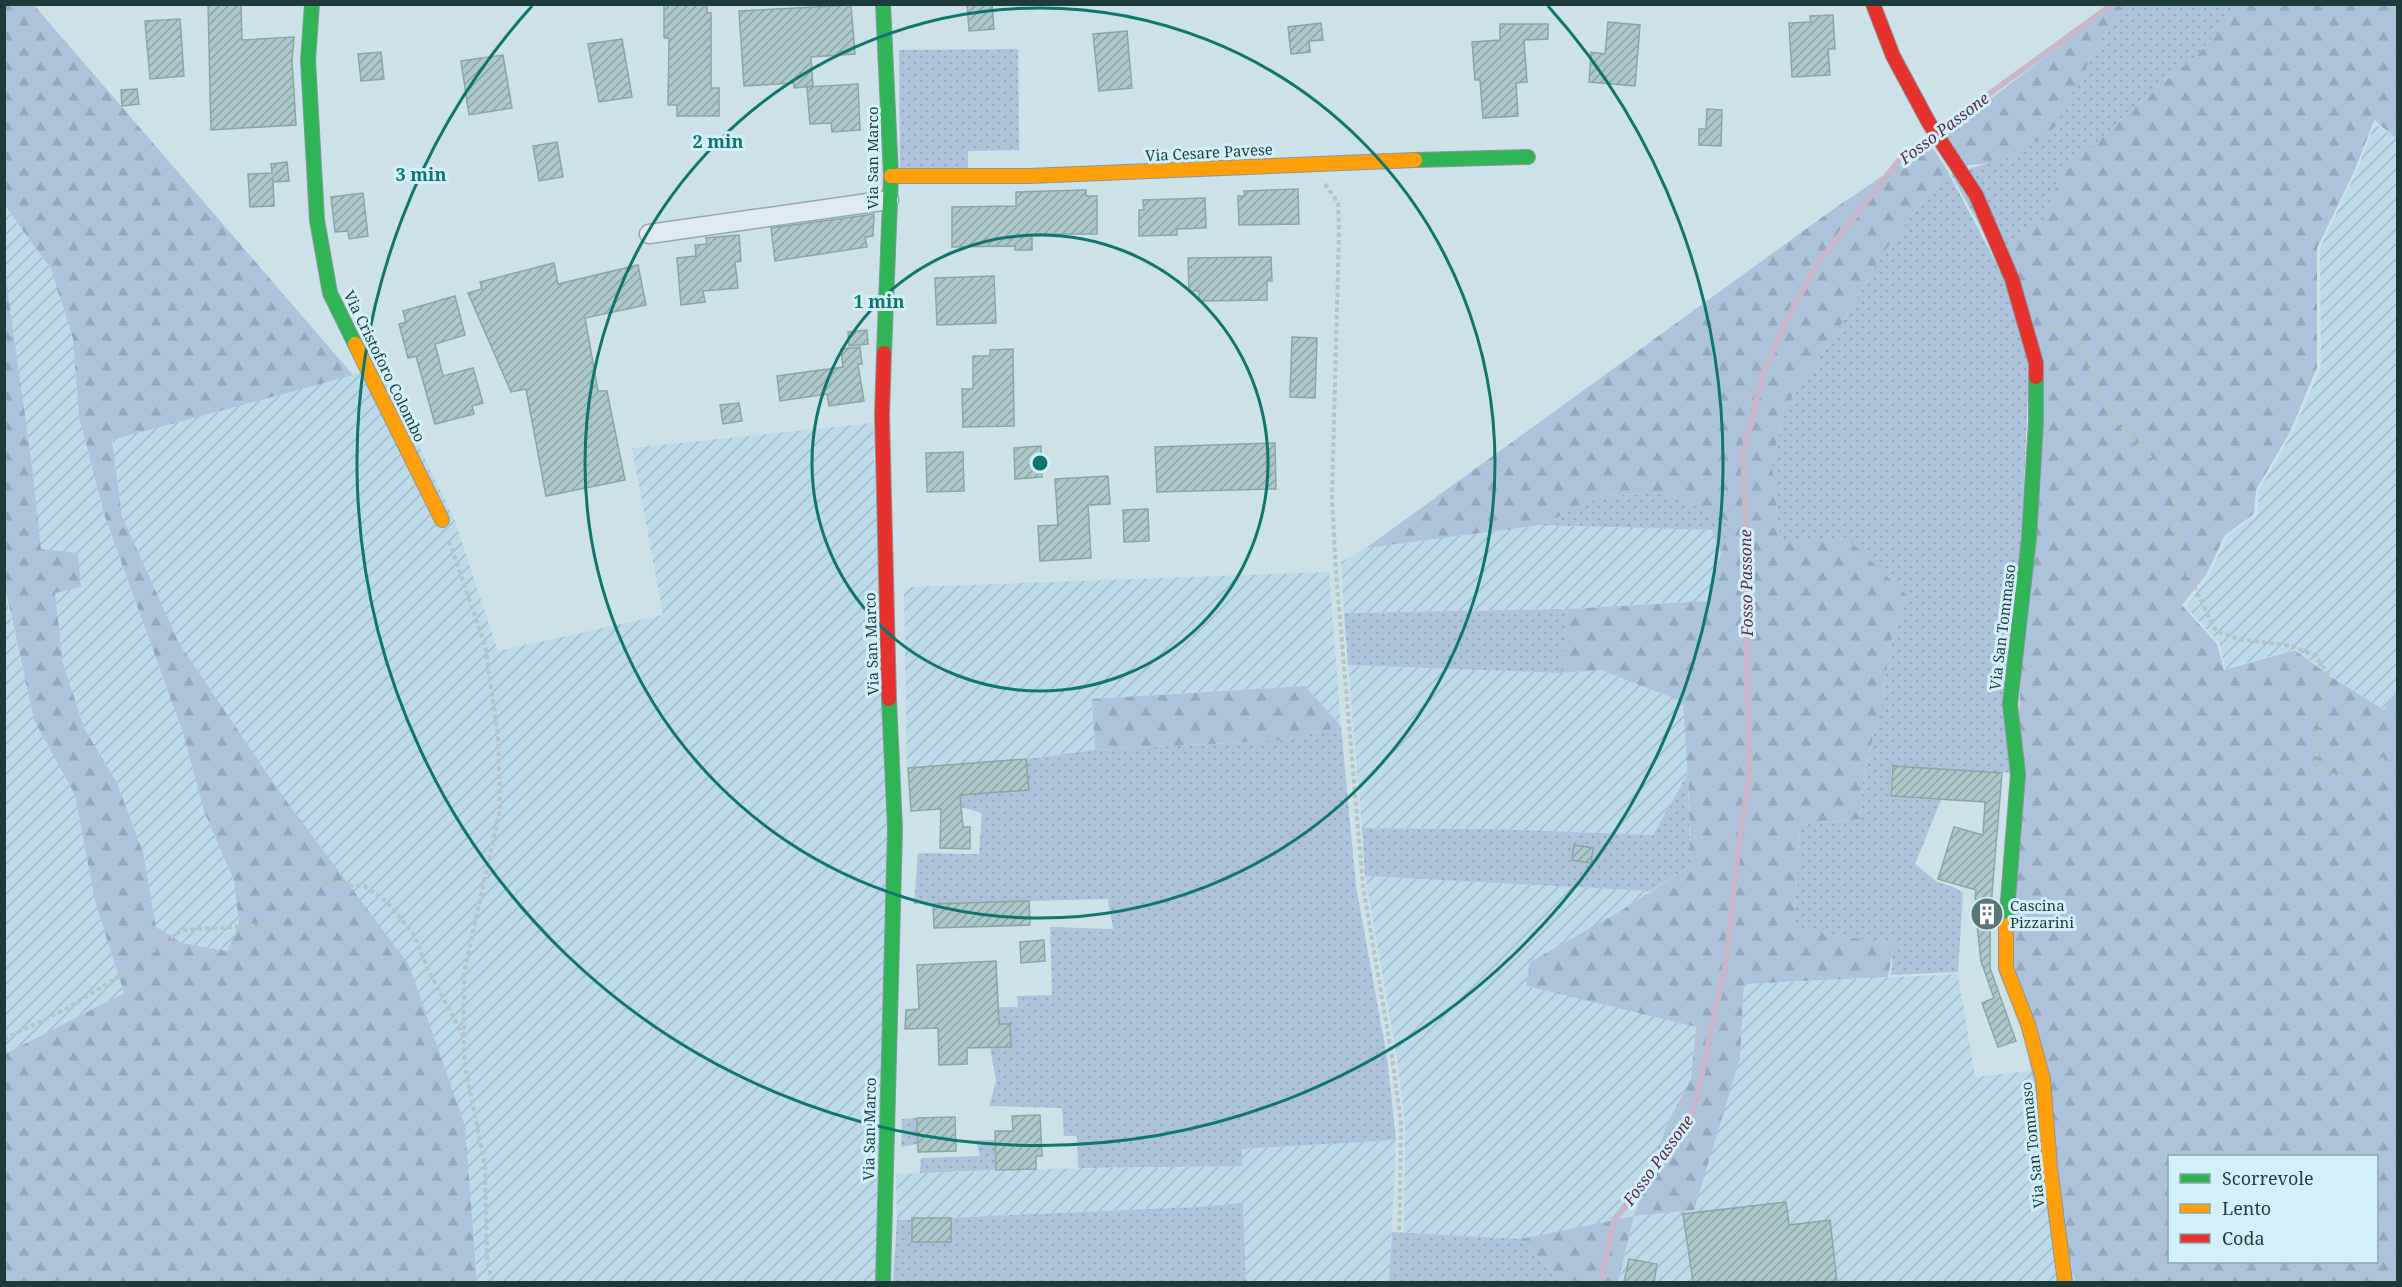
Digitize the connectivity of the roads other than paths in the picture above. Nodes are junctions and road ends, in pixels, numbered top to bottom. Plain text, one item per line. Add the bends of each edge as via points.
1 (312, 4) edge
2 (883, 4) edge
3 (1873, 4) edge
4 (1528, 157) dead end
5 (891, 176) junction
6 (889, 201) junction
7 (649, 234) dead end
8 (442, 520) road end
9 (883, 1282) edge
10 (2065, 1282) edge

1 - 8 street, Via Cristoforo Colombo via 308,60 317,220 330,293
2 - 5 street, Via San Marco
3 - 10 street, Via San Tommaso via 1893,56 1929,123 1976,195 2012,279 2036,363 2036,422 2023,601 2010,704 2018,774 2006,919 2006,968 2028,1024 2043,1079
4 - 5 street, Via Cesare Pavese via 1040,176
5 - 6 street, Via San Marco
6 - 7 street
6 - 9 street, Via San Marco via 882,415 895,829

